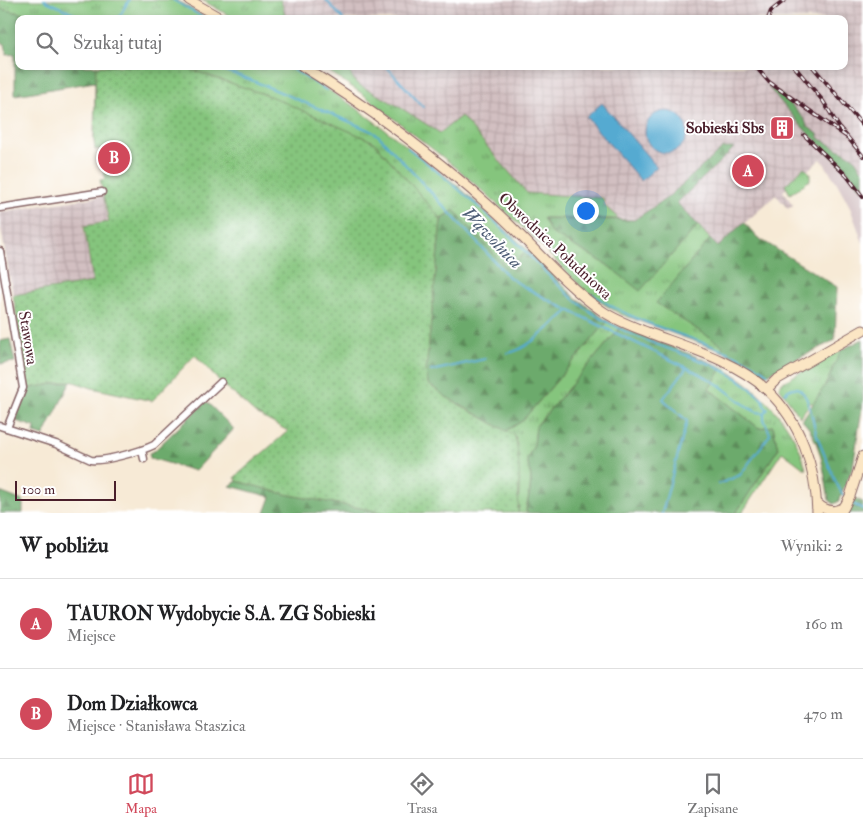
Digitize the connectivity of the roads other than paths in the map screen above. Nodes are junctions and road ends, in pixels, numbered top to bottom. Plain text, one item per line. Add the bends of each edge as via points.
1 (189, 0) edge
2 (215, 15) edge
3 (308, 70) edge
4 (102, 192) dead end
5 (0, 208) edge
6 (0, 251) edge
7 (863, 330) edge
8 (221, 382) dead end
9 (766, 389) junction
10 (0, 426) edge
11 (7, 428) junction
12 (142, 450) junction
13 (863, 456) edge
14 (144, 459) dead end
15 (846, 504) edge
16 (817, 508) edge

1 - 2 main road
3 - 9 main road, Obwodnica Południowa via 364,106 455,176 603,312 717,358
4 - 5 street
6 - 11 street, Stawowa via 23,388
7 - 9 main road
8 - 12 street via 154,445
9 - 16 main road, Obwodnica Południowa via 778,401 806,447
10 - 11 street
11 - 12 street via 95,461
12 - 14 street
13 - 15 main road
15 - 16 main road via 834,512

